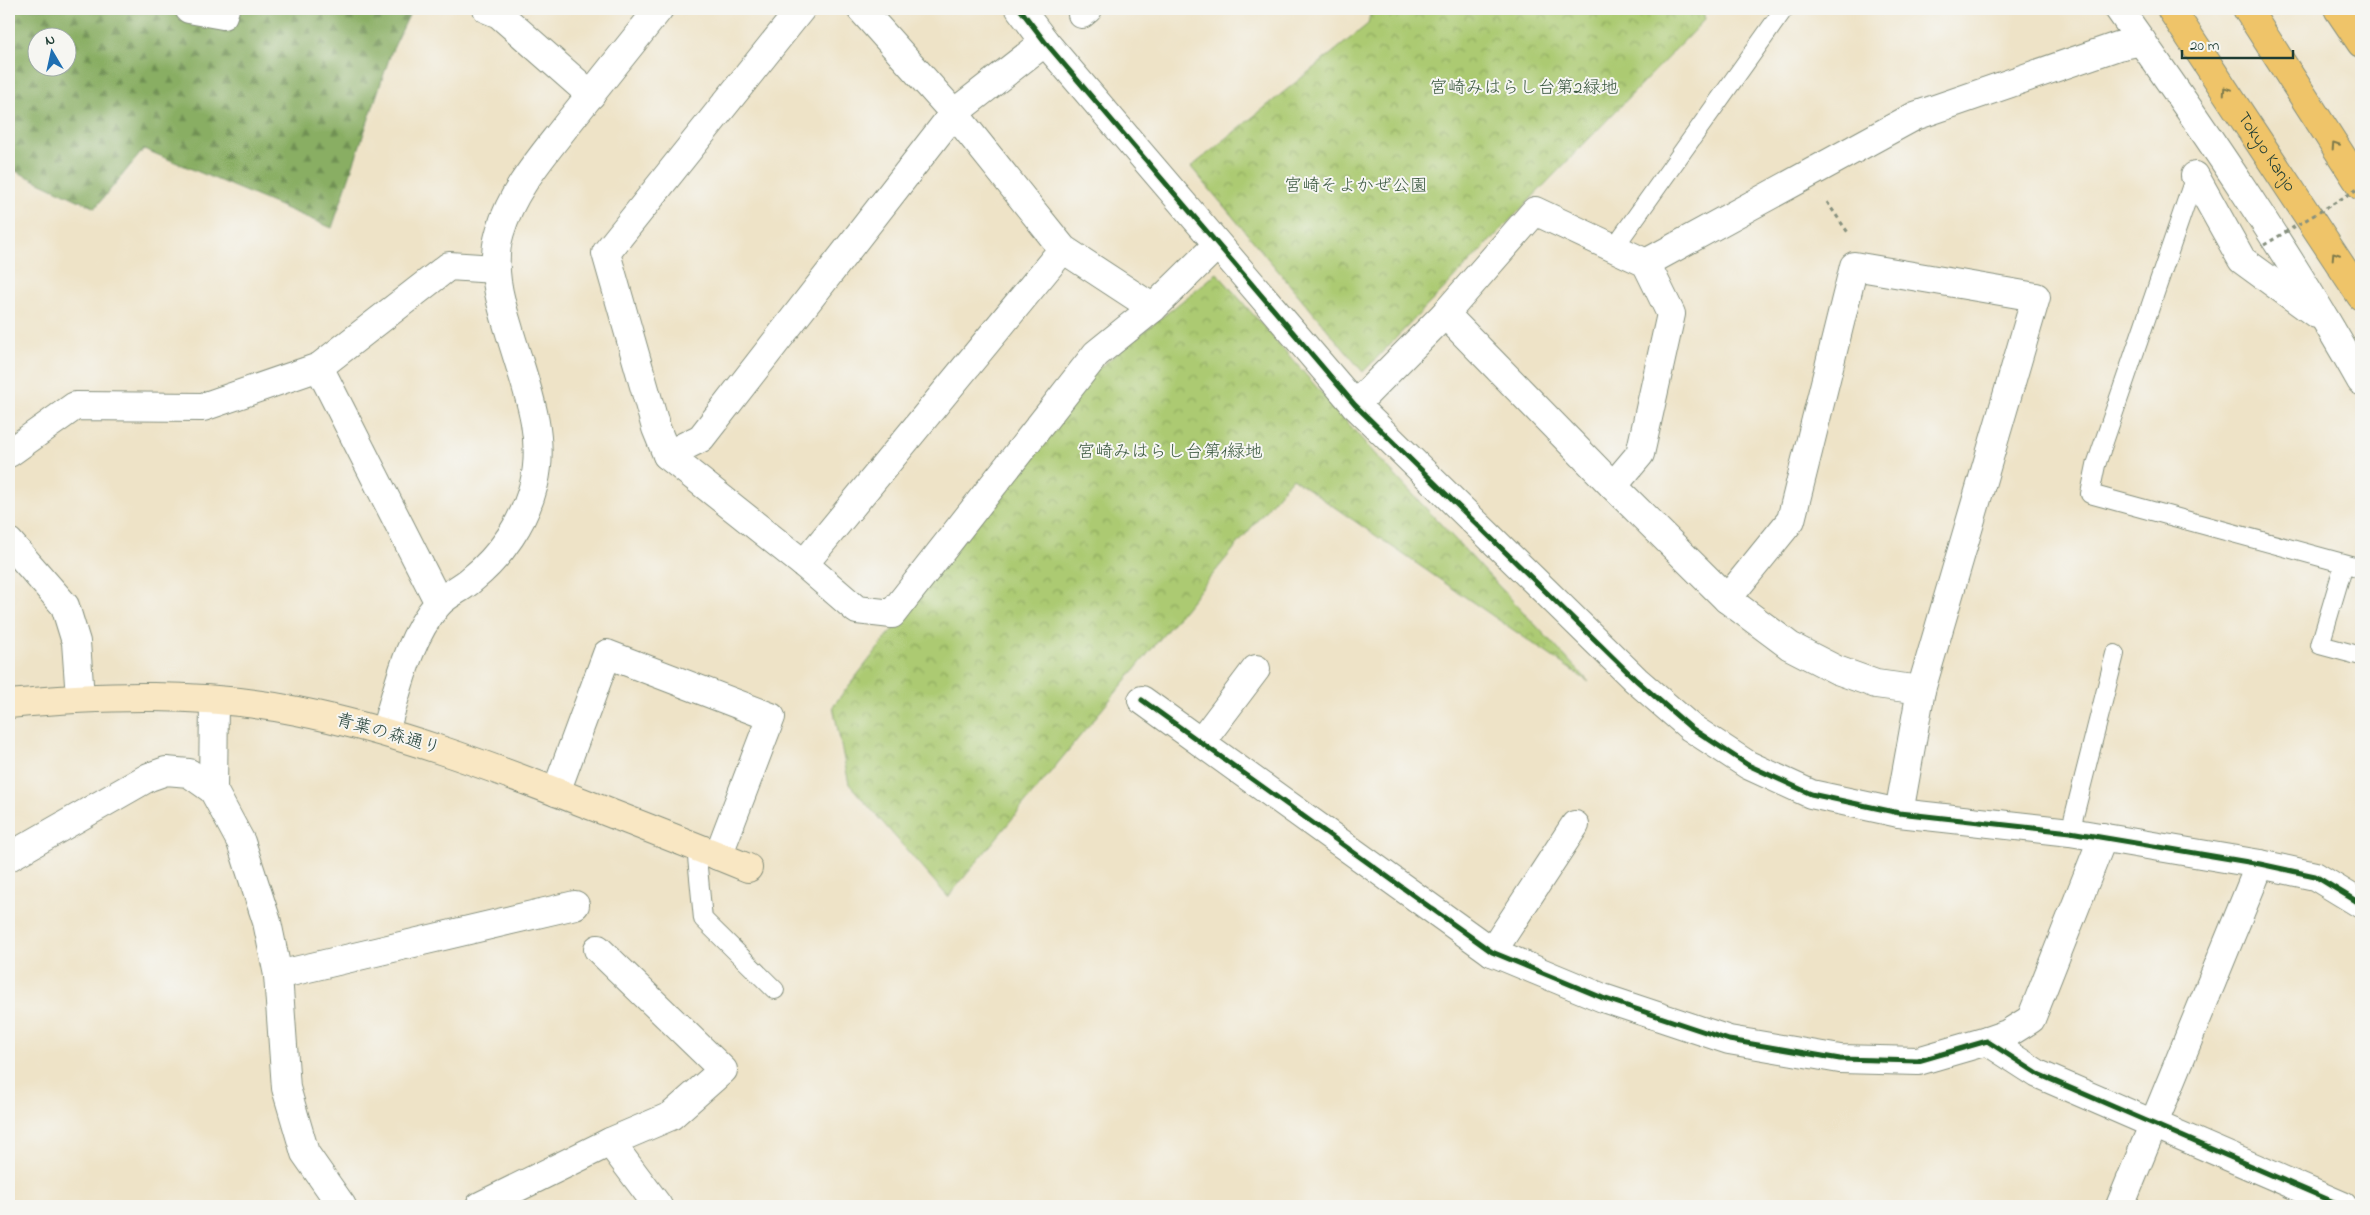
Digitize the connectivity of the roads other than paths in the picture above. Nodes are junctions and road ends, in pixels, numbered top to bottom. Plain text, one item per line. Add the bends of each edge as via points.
1 (189, 9) edge
2 (226, 9) edge
3 (487, 9) edge
4 (659, 9) edge
5 (800, 9) edge
6 (861, 9) edge
7 (1020, 9) edge
8 (1784, 9) edge
9 (2119, 9) edge
10 (2171, 9) edge
11 (2247, 9) edge
12 (2338, 9) edge
13 (2142, 41) junction
14 (1045, 42) junction
15 (2361, 43) edge
16 (591, 95) junction
17 (954, 113) junction
18 (2194, 176) joint
19 (2361, 186) edge
20 (1217, 245) junction
21 (1063, 249) junction
22 (1613, 249) junction
23 (1646, 263) junction
24 (495, 269) junction
25 (2361, 296) edge
26 (1153, 308) junction
27 (1445, 314) junction
28 (2330, 324) junction
29 (319, 367) junction
30 (2361, 380) edge
31 (1355, 405) junction
32 (9, 453) edge
33 (667, 455) junction
34 (1613, 486) junction
35 (9, 542) edge
36 (804, 564) junction
37 (2344, 564) junction
38 (2361, 568) edge
39 (1727, 598) junction
40 (439, 603) junction
41 (2115, 654) dead end
42 (2361, 656) edge
43 (1256, 669) dead end
44 (1921, 690) junction
45 (80, 698) junction
46 (1142, 700) dead end
47 (214, 701) junction
48 (9, 704) edge
49 (385, 731) junction
50 (1201, 742) junction
51 (213, 790) junction
52 (556, 792) junction
53 (1899, 813) junction
54 (1576, 825) dead end
55 (2070, 832) junction
56 (2104, 837) junction
57 (707, 851) junction
58 (9, 857) edge
59 (2260, 864) junction
60 (748, 868) dead end
61 (2361, 904) edge
62 (575, 905) dead end
63 (598, 949) dead end
64 (1492, 952) junction
65 (278, 975) junction
66 (775, 990) dead end
67 (1988, 1041) junction
68 (2153, 1124) junction
69 (610, 1142) junction
70 (342, 1206) edge
71 (480, 1206) edge
72 (658, 1206) edge
73 (2120, 1206) edge
74 (2343, 1206) edge

1 - 2 street via 224,16
3 - 16 street via 499,14
4 - 16 street
5 - 33 street via 606,253 656,428
6 - 17 street
7 - 14 street
8 - 22 lane
9 - 13 street
25 -> 10 highway, Tokyo Kanjo
19 -> 11 highway
12 - 15 highway
13 - 23 street via 2118,46 1915,116
13 - 28 street
14 - 17 street
14 - 20 street
16 - 24 street via 512,198 499,233
17 - 21 street
17 - 33 street via 701,438
18 - 28 street via 2242,260
18 - 37 lane via 2096,465 2090,494
20 - 26 street
20 - 31 street
21 - 26 street
21 - 36 street
22 - 23 street
22 - 27 street via 1535,211
23 - 34 street via 1671,314 1640,454
24 - 29 street via 449,266
24 - 40 street via 499,298 535,417 538,450 535,484 520,524 498,553 472,579
26 - 36 street via 1096,354 892,614 857,610
27 - 31 street
27 - 34 street
28 - 30 street
29 - 32 street via 203,407 75,406
29 - 40 street
31 - 53 street via 1636,680 1690,727 1748,765 1811,794
33 - 36 street
34 - 39 street
35 - 45 street via 65,606 76,642
37 - 38 lane
37 - 42 lane via 2320,645
39 - 44 street via 1790,646 1838,670 1876,684
39 - 44 street via 1791,520 1854,266 2036,297
40 - 49 street via 417,636
41 - 55 lane
43 - 50 street
44 - 53 street
45 - 47 street, 青葉の森通り
45 - 48 street, 青葉の森通り
46 - 50 street
47 - 49 street, 青葉の森通り via 296,710
47 - 51 street
49 - 52 street, 青葉の森通り
50 - 64 street
51 - 58 street via 190,773 166,772 149,777
51 - 65 street via 241,842 267,922
52 - 57 street, 青葉の森通り
52 - 57 street via 607,654 771,717
53 - 55 street
54 - 64 street
55 - 56 street
56 - 59 street
56 - 67 street via 2031,1019
57 - 60 street, 青葉の森通り
57 - 66 lane via 704,919
59 - 61 street via 2314,876
59 - 68 street
62 - 65 street
63 - 69 street via 723,1070 671,1116
64 - 67 street via 1603,998 1729,1040 1840,1059 1918,1061
65 - 70 street via 286,1088 305,1153
67 - 68 street via 2038,1074
68 - 73 street
68 - 74 street
69 - 71 street
69 - 72 street

